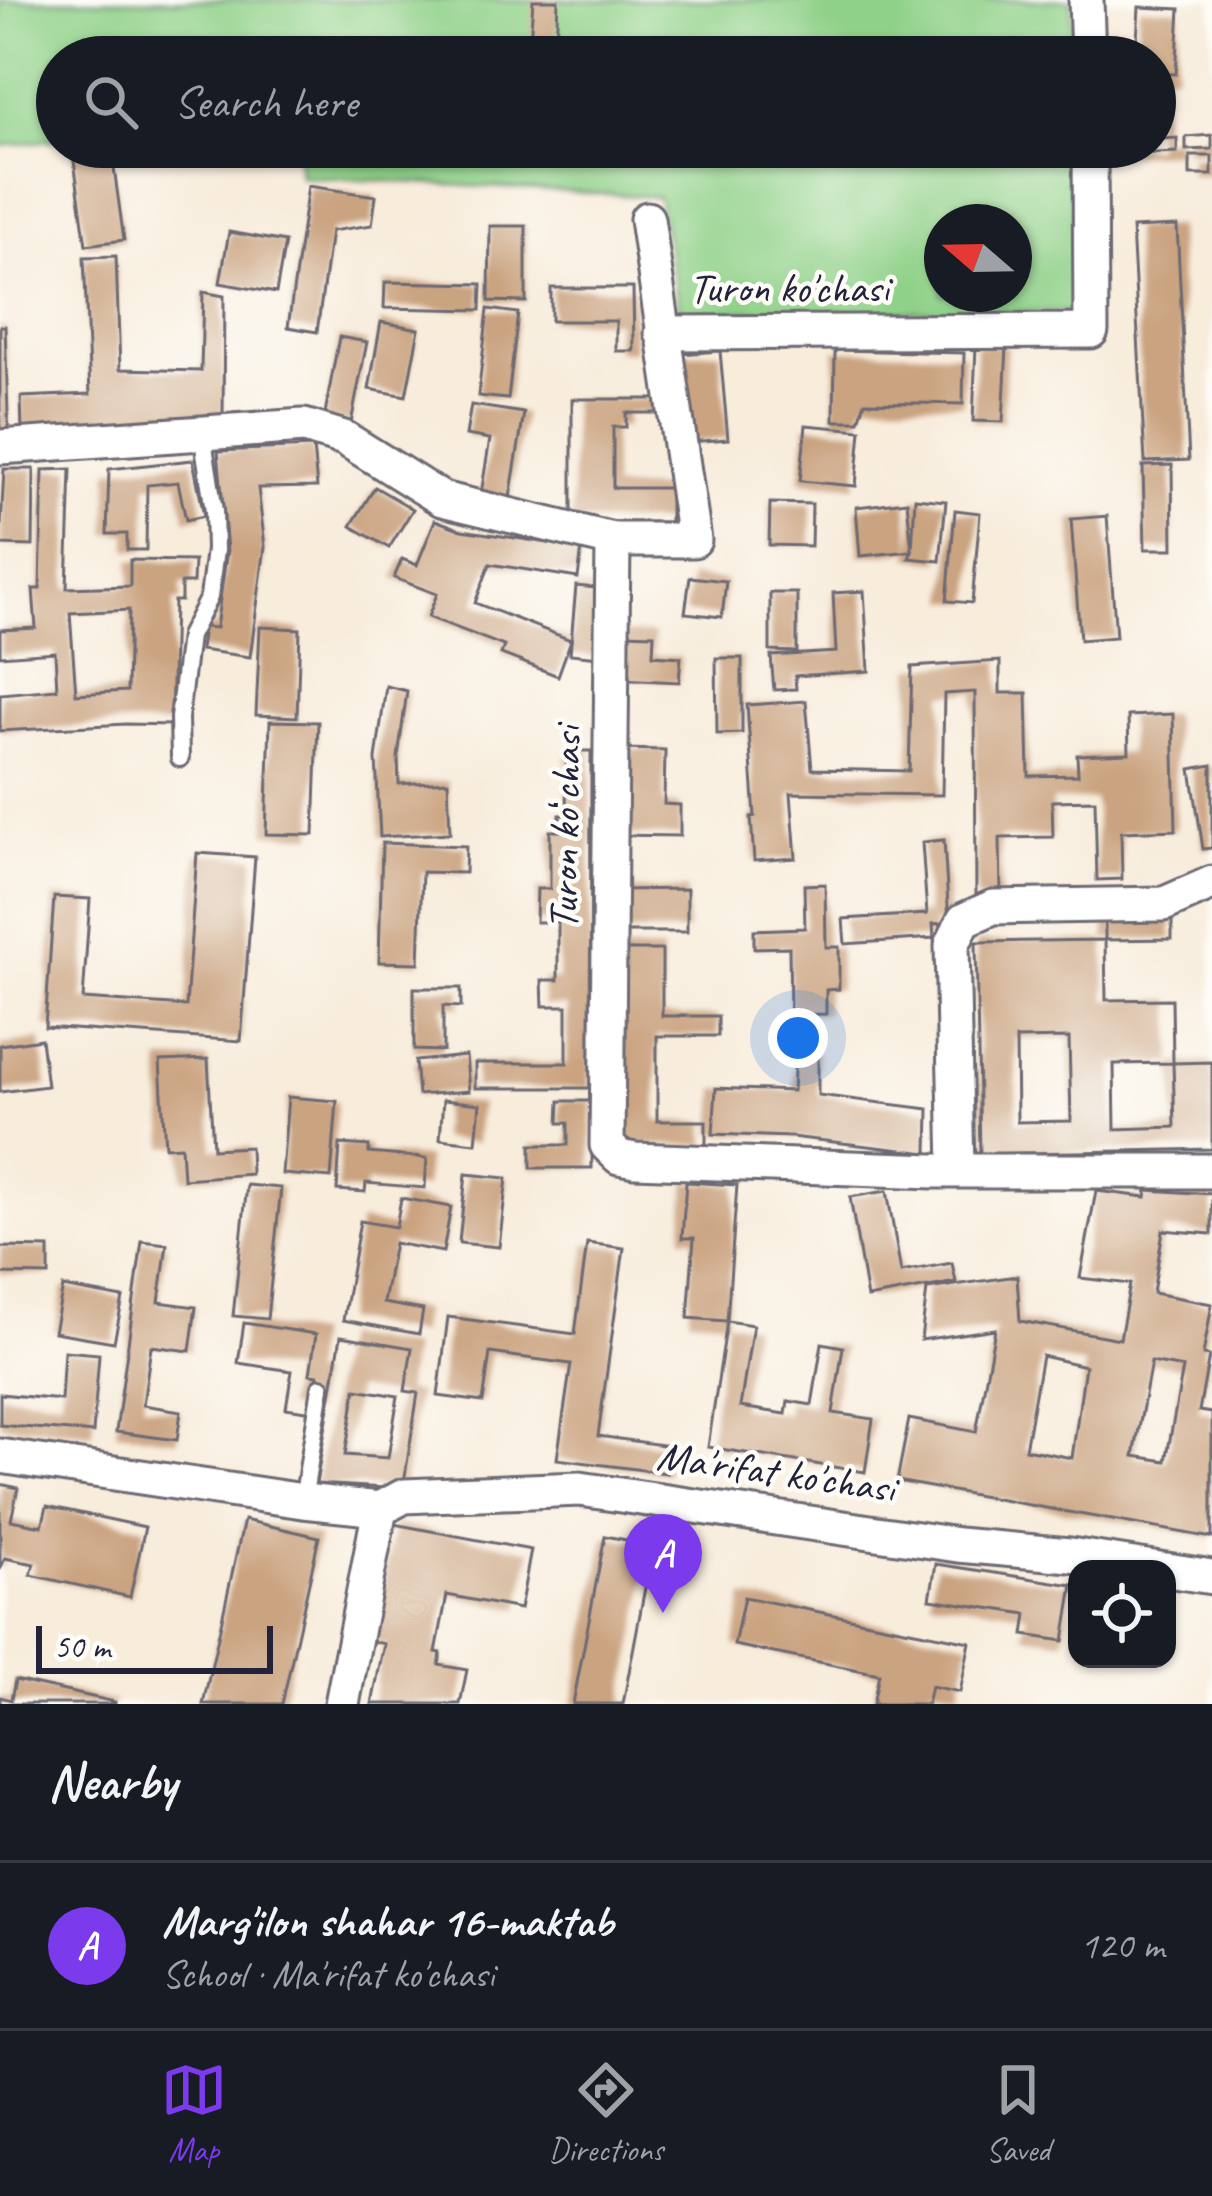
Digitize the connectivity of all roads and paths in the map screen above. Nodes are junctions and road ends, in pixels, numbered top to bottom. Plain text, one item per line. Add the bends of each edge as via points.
1 (1087, 0) edge
2 (1088, 36) edge
3 (1090, 168) edge
4 (647, 219) dead end
5 (662, 333) junction
6 (202, 433) junction
7 (0, 447) edge
8 (613, 540) junction
9 (180, 758) dead end
10 (1212, 883) edge
11 (957, 1170) junction
12 (1212, 1171) edge
13 (321, 1387) dead end
14 (0, 1456) edge
15 (303, 1501) junction
16 (380, 1509) junction
17 (1101, 1560) edge
18 (1176, 1572) edge
19 (1212, 1577) edge
20 (342, 1704) edge

1 - 2 street
3 - 5 street, Turon ko'chasi via 1091,332
4 - 5 street, Turon ko'chasi
5 - 8 street, Turon ko'chasi via 694,539
6 - 7 street
6 - 8 street via 304,425 344,438 442,499
6 - 9 lane via 215,550 209,597 189,636
8 - 11 street, Turon koʻchasi via 608,1145 635,1160
10 - 11 street via 1164,904 993,908 964,920 952,945
11 - 12 street, Turon koʻchasi
13 - 15 lane
14 - 15 street, Ma'rifat ko'chasi
15 - 16 street, Ma'rifat ko'chasi
16 - 17 street, Ma'rifat ko'chasi via 404,1496 580,1489
16 - 20 street
18 - 19 street, Ma'rifat ko'chasi

